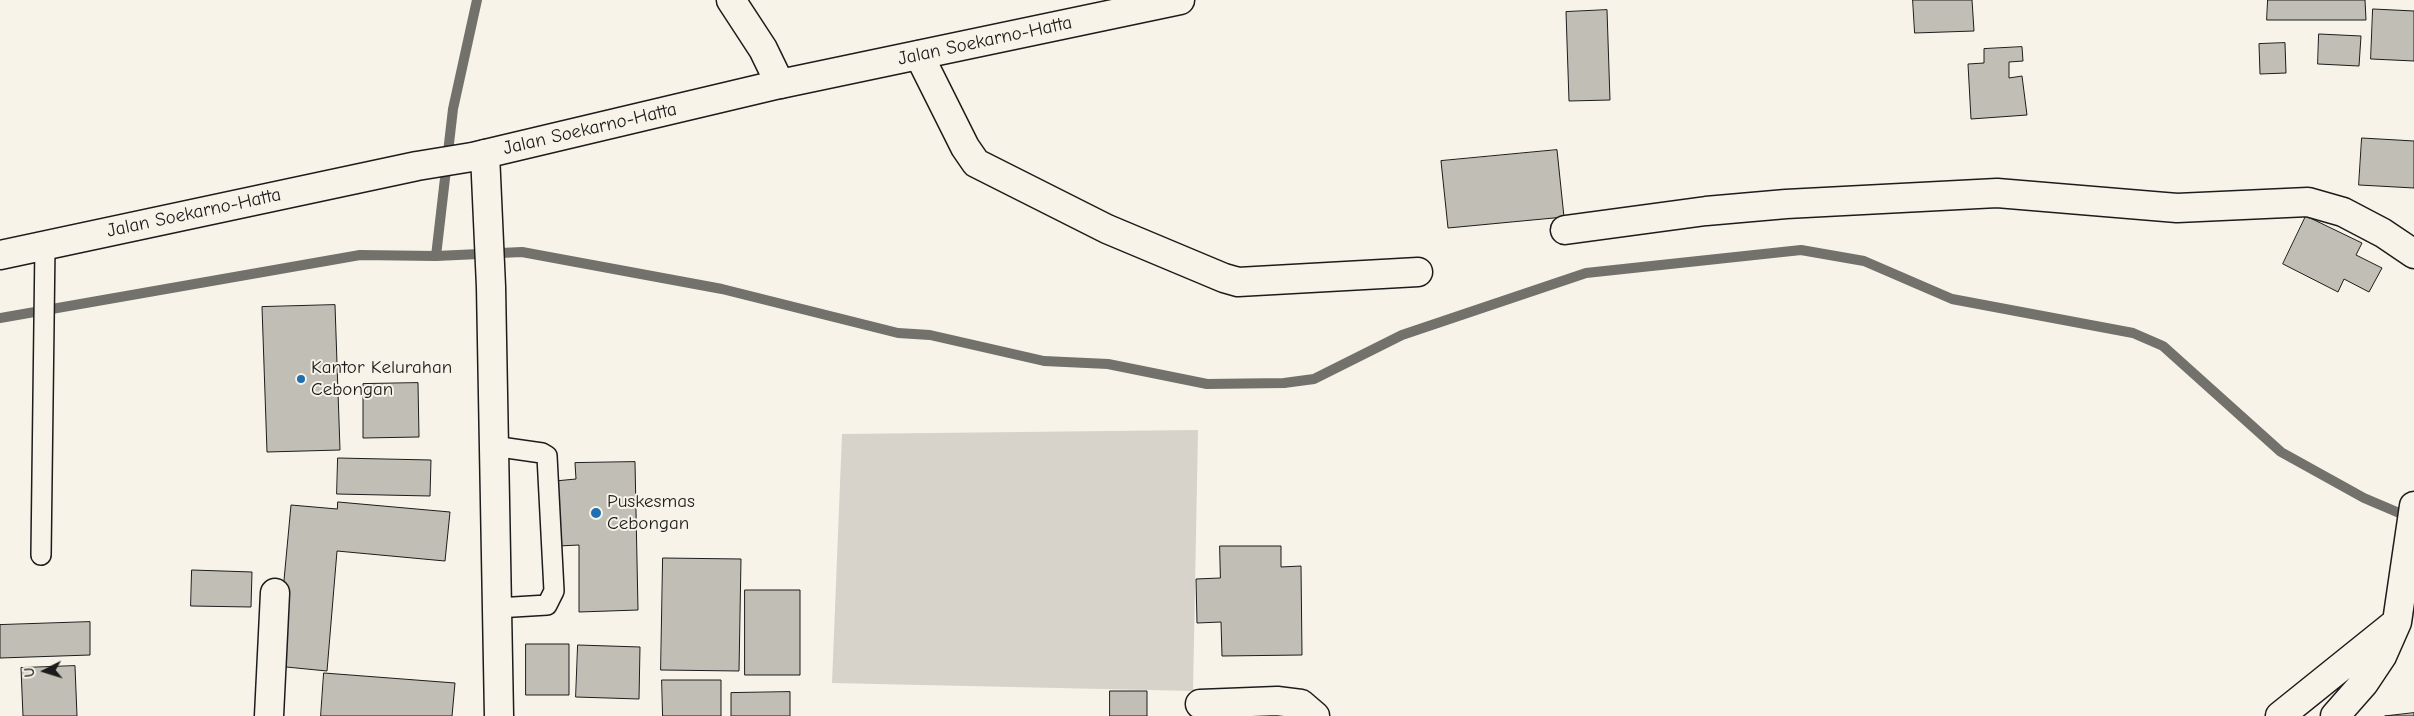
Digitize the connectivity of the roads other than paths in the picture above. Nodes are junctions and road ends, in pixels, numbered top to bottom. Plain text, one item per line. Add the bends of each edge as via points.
1 (731, 0) edge
2 (1180, 0) edge
3 (919, 54) junction
4 (780, 84) junction
5 (478, 156) junction
6 (1565, 230) dead end
7 (45, 246) junction
8 (2414, 254) edge
9 (0, 255) edge
10 (1418, 272) dead end
11 (493, 446) junction
12 (2414, 506) edge
13 (41, 554) dead end
14 (275, 593) dead end
15 (497, 608) junction
16 (2397, 622) junction
17 (1200, 704) dead end
18 (269, 716) edge
19 (499, 716) edge
20 (1315, 716) edge
21 (2280, 716) edge
22 (2335, 716) edge

1 - 4 street via 759,42
2 - 3 street, Jalan Soekarno-Hatta
3 - 4 street, Jalan Soekarno-Hatta
3 - 10 street via 976,163 1107,229 1238,282
4 - 5 street, Jalan Soekarno-Hatta
5 - 7 street, Jalan Soekarno-Hatta via 417,166
5 - 11 street via 492,287
6 - 8 street via 1706,211 1997,193 2177,208 2308,202 2343,212
7 - 9 street, Jalan Soekarno-Hatta
7 - 13 lane
11 - 15 street
11 - 15 lane via 547,456 554,591 547,605
12 - 16 street
14 - 18 street
15 - 19 street
16 - 21 street
16 - 22 street via 2382,656
17 - 20 street via 1285,702 1301,704

